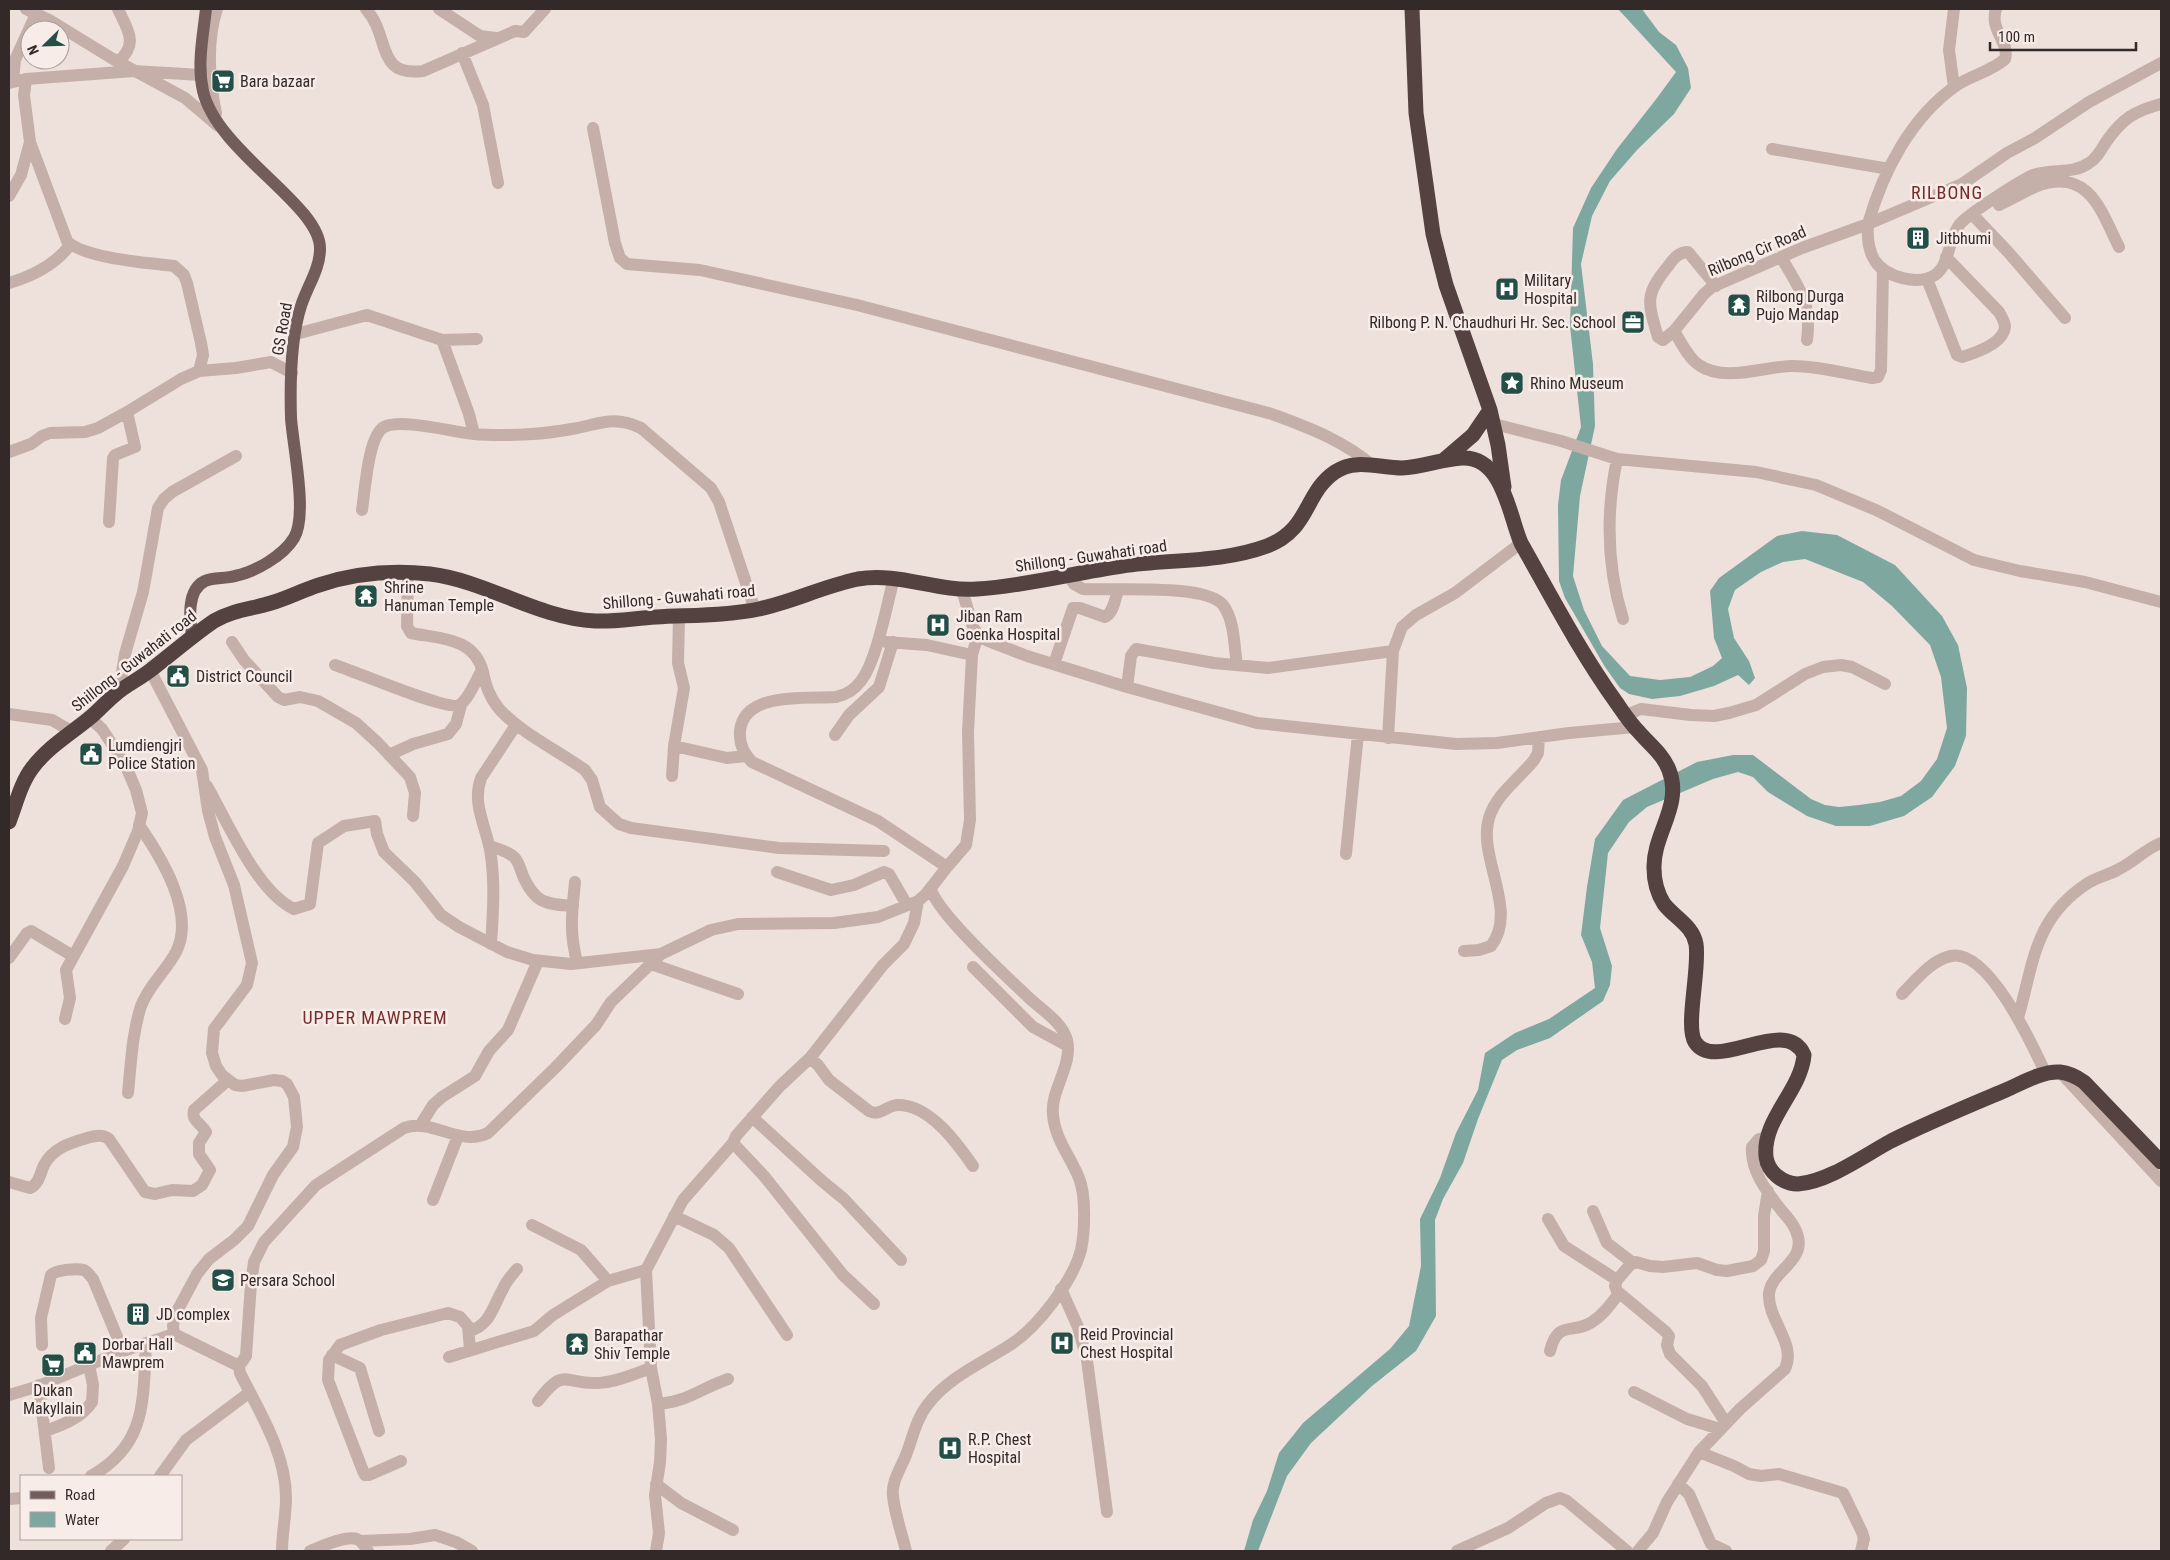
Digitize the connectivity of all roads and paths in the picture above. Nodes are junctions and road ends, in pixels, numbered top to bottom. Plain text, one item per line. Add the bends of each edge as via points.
1 (118, 9) edge
2 (206, 9) edge
3 (217, 9) edge
4 (366, 9) edge
5 (439, 9) edge
6 (545, 9) edge
7 (1412, 9) edge
8 (1954, 9) edge
9 (1996, 9) edge
10 (31, 11) edge
11 (498, 38) junction
12 (462, 53) junction
13 (118, 62) junction
14 (2161, 63) edge
15 (134, 71) junction
16 (201, 75) junction
17 (16, 81) edge
18 (1954, 87) junction
19 (2161, 104) edge
20 (218, 126) junction
21 (593, 128) dead end
22 (30, 142) junction
23 (1772, 149) dead end
24 (1889, 169) junction
25 (498, 184) dead end
26 (9, 196) edge
27 (1984, 206) junction
28 (1972, 214) junction
29 (1868, 224) junction
30 (70, 245) junction
31 (2120, 247) dead end
32 (1781, 257) junction
33 (1946, 257) junction
34 (1883, 269) junction
35 (1927, 279) junction
36 (9, 283) edge
37 (1716, 286) junction
38 (2065, 318) dead end
39 (1674, 331) junction
40 (296, 334) junction
41 (476, 339) dead end
42 (442, 340) junction
43 (1807, 340) dead end
44 (199, 371) junction
45 (292, 373) junction
46 (128, 412) junction
47 (1492, 417) junction
48 (474, 434) junction
49 (9, 452) edge
50 (236, 456) dead end
51 (1612, 458) junction
52 (1439, 463) junction
53 (1373, 466) junction
54 (1504, 489) junction
55 (362, 510) dead end
56 (109, 522) dead end
57 (1521, 543) junction
58 (408, 572) junction
59 (1068, 575) junction
60 (894, 578) junction
61 (962, 590) junction
62 (1118, 590) junction
63 (2161, 602) edge
64 (755, 610) junction
65 (678, 616) junction
66 (1623, 619) dead end
67 (978, 635) junction
68 (192, 636) junction
69 (877, 641) junction
70 (232, 642) dead end
71 (893, 642) junction
72 (1393, 651) junction
73 (972, 655) junction
74 (1054, 664) junction
75 (335, 665) dead end
76 (1237, 665) junction
77 (150, 670) junction
78 (482, 670) junction
79 (1884, 684) dead end
80 (1127, 687) junction
81 (119, 691) junction
82 (461, 704) junction
83 (9, 714) edge
84 (90, 718) junction
85 (1633, 724) junction
86 (516, 725) junction
87 (71, 731) junction
88 (1358, 734) junction
89 (836, 735) dead end
90 (1539, 737) junction
91 (1388, 738) junction
92 (674, 746) junction
93 (389, 755) junction
94 (746, 756) junction
95 (672, 776) dead end
96 (204, 779) junction
97 (412, 816) dead end
98 (9, 822) edge
99 (139, 825) junction
100 (2161, 843) edge
101 (490, 846) junction
102 (884, 851) dead end
103 (1346, 854) dead end
104 (946, 867) junction
105 (777, 872) dead end
106 (575, 882) dead end
107 (931, 889) junction
108 (913, 903) junction
109 (573, 906) junction
110 (491, 944) junction
111 (1464, 951) dead end
112 (661, 954) junction
113 (72, 956) junction
114 (9, 958) edge
115 (538, 961) junction
116 (576, 962) junction
117 (651, 964) junction
118 (973, 967) dead end
119 (738, 994) dead end
120 (1902, 994) dead end
121 (2018, 1018) junction
122 (65, 1019) dead end
123 (1068, 1046) junction
124 (810, 1058) junction
125 (2053, 1073) junction
126 (228, 1080) junction
127 (128, 1093) dead end
128 (752, 1117) junction
129 (420, 1126) junction
130 (458, 1136) junction
131 (1768, 1137) junction
132 (733, 1143) junction
133 (2161, 1162) edge
134 (973, 1166) dead end
135 (9, 1182) edge
136 (2161, 1182) edge
137 (1768, 1191) junction
138 (433, 1200) dead end
139 (1593, 1211) dead end
140 (674, 1216) junction
141 (1548, 1219) dead end
142 (532, 1225) dead end
143 (901, 1260) dead end
144 (1633, 1263) junction
145 (517, 1269) dead end
146 (646, 1270) junction
147 (1617, 1280) junction
148 (608, 1281) junction
149 (1061, 1289) junction
150 (1619, 1293) junction
151 (874, 1304) dead end
152 (469, 1331) junction
153 (174, 1334) junction
154 (787, 1335) dead end
155 (146, 1343) junction
156 (42, 1345) dead end
157 (470, 1350) junction
158 (123, 1351) junction
159 (1550, 1351) dead end
160 (332, 1355) junction
161 (449, 1358) dead end
162 (89, 1365) junction
163 (239, 1366) junction
164 (651, 1368) junction
165 (728, 1379) dead end
166 (39, 1385) junction
167 (250, 1392) junction
168 (1634, 1392) dead end
169 (9, 1395) edge
170 (538, 1401) dead end
171 (658, 1404) junction
172 (1723, 1426) junction
173 (45, 1431) junction
174 (379, 1431) dead end
175 (1699, 1452) junction
176 (401, 1461) dead end
177 (50, 1468) dead end
178 (93, 1475) edge
179 (161, 1475) edge
180 (656, 1484) junction
181 (1678, 1484) junction
182 (1107, 1512) dead end
183 (733, 1530) dead end
184 (123, 1540) edge
185 (360, 1540) junction
186 (447, 1545) edge
187 (112, 1551) edge
188 (282, 1551) edge
189 (310, 1551) edge
190 (368, 1551) edge
191 (472, 1551) edge
192 (656, 1551) edge
193 (906, 1551) edge
194 (1457, 1551) edge
195 (1627, 1551) edge
196 (1638, 1551) edge
197 (1726, 1551) edge
198 (1861, 1551) edge

1 - 13 street via 130,46 128,53
2 - 16 main road, GS Road
3 - 20 street via 209,80
4 - 12 street via 376,22 394,67 403,71 423,71
5 - 11 street via 480,36
6 - 11 street via 524,32 515,31
7 - 47 highway via 1416,113 1433,234 1446,285
8 - 18 street via 1949,50
9 - 18 street via 1994,21 2006,52 2005,59
10 - 13 street
10 - 17 street via 15,60
11 - 12 street
12 - 25 street via 483,105
13 - 15 street
14 - 29 street, Rilbong Cir Road via 2089,102 1962,184
15 - 16 street
15 - 17 street
15 - 20 street via 185,98
16 - 20 main road, GS Road via 203,92
17 - 22 street via 24,95
18 - 24 street via 1920,118
19 - 27 street via 2123,121 2088,164 2062,172 2033,175
20 - 40 main road, GS Road via 237,149 308,218 319,236 320,256 301,306
21 - 53 street via 615,243 620,258 627,264 700,270 857,305 1263,411 1334,438
22 - 26 street via 21,174
22 - 30 street via 63,234
23 - 24 street
24 - 29 street
27 - 28 street
27 - 31 street via 1998,205 2039,186 2054,183 2079,186 2093,196
28 - 33 street via 1959,224
28 - 38 street
29 - 32 street, Rilbong Cir Road
29 - 34 street via 1869,247 1876,263
30 - 36 street via 44,268
30 - 44 street via 78,250 180,269 187,283 201,342
32 - 37 street, Rilbong Cir Road
32 - 43 street via 1808,308
33 - 35 street via 1938,272
33 - 35 street via 1999,312 2004,322 2002,336 1985,348 1962,357 1956,356
34 - 35 street via 1914,280
34 - 39 street via 1881,370 1875,378 1791,366 1737,374 1706,368 1691,358
37 - 39 street, Rilbong Cir Road via 1704,294
37 - 39 street via 1688,252 1672,260 1655,281 1650,294 1658,337 1666,339
40 - 42 street via 367,315
40 - 45 main road, GS Road
41 - 42 street
42 - 48 street via 470,414
44 - 45 street via 271,362
44 - 46 street
45 - 68 main road, GS Road via 291,418 300,518 295,537 286,548 250,571 200,584 190,616
46 - 49 street via 85,432 50,433
46 - 56 street via 135,447 113,458
47 - 51 street
47 - 52 highway
47 - 54 highway
48 - 55 street via 396,423 383,427 376,435 372,450
48 - 64 street via 547,431 617,420 641,428 711,488 719,502
50 - 81 street via 172,492 158,508 143,592 125,654
51 - 63 street via 1756,472 1816,484 1876,510 1974,560 2011,570 2085,582
51 - 66 street via 1610,564
52 - 53 highway, Shillong - Guwahati road via 1406,468
52 - 54 highway, Shillong - Guwahati road via 1462,458 1477,461 1488,468
53 - 59 highway, Shillong - Guwahati road via 1354,464 1334,472 1317,491 1299,524 1290,534 1270,545 1226,556
54 - 57 highway
57 - 72 street via 1441,603 1408,620 1398,633
57 - 85 highway via 1596,673
58 - 65 highway, Shillong - Guwahati road via 460,580 574,618 595,621
58 - 68 highway, Shillong - Guwahati road via 359,574 338,579 272,603 229,613
58 - 78 street via 409,631 463,645
59 - 61 highway, Shillong - Guwahati road
59 - 62 street via 1083,589
60 - 61 highway, Shillong - Guwahati road
60 - 64 highway, Shillong - Guwahati road via 858,579
60 - 69 street
61 - 67 street
62 - 74 street via 1108,616 1073,608
62 - 76 street via 1191,593 1218,600 1228,613
64 - 65 highway, Shillong - Guwahati road
65 - 92 street via 678,663 684,688
67 - 73 street
67 - 74 street via 1003,648
68 - 77 highway, Shillong - Guwahati road
69 - 71 street
69 - 94 street via 862,680 844,695 769,701 752,709 740,732
70 - 93 street via 278,697 287,700 306,697 335,710 356,723
71 - 73 street via 927,645
71 - 89 street via 879,687 849,715
72 - 76 street via 1268,668
72 - 91 street
73 - 104 street via 968,732 970,820 966,845
74 - 80 street
75 - 82 street via 428,700 451,706
76 - 80 street via 1136,649 1131,656
77 - 81 highway, Shillong - Guwahati road
77 - 96 street
78 - 82 street
78 - 86 street via 492,700
79 - 85 street via 1852,666 1822,667 1756,705 1729,714 1691,715 1641,709
80 - 88 street via 1257,724
81 - 84 highway, Shillong - Guwahati road
82 - 93 street via 456,724 448,734
83 - 87 street via 52,720
84 - 87 highway, Shillong - Guwahati road
84 - 99 street via 111,742 136,790 142,813
85 - 90 street
85 - 131 highway via 1661,755 1673,785 1673,800 1655,858 1655,880 1664,903 1693,934 1696,944 1691,1028 1695,1042 1712,1052 1783,1040 1797,1044 1804,1055 1798,1077
86 - 101 street via 480,778 477,788 478,809
86 - 102 street via 585,770 592,780 600,807 619,824 779,848
87 - 98 highway, Shillong - Guwahati road via 32,768
88 - 91 street
88 - 103 street
90 - 91 street via 1456,744
90 - 111 street via 1534,760 1495,803 1489,818 1489,848 1500,909 1499,932 1490,946
92 - 94 street via 727,758
92 - 95 street
93 - 97 street via 406,772 413,785
94 - 104 street via 752,762 878,821
96 - 110 street via 262,882 286,905 294,909 310,904 318,843 344,826 375,821 384,852 415,882 440,915
96 - 126 street via 208,811 234,885 252,963 247,985 217,1024 212,1036 216,1066
99 - 113 street via 123,866
99 - 127 street via 176,892 181,933 175,954 148,990 141,1007 134,1036
100 - 121 street via 2120,869 2089,882 2057,910 2044,927 2036,948
101 - 109 street via 516,860 537,898 550,904
101 - 110 street via 494,907
104 - 107 street
105 - 108 street via 831,890 854,885 884,872
106 - 109 street
107 - 108 street
107 - 123 street via 943,910 1055,1021
108 - 112 street via 861,920 726,926
108 - 124 street via 914,923 904,944 883,965
109 - 116 street via 571,940
110 - 115 street
112 - 116 street
112 - 117 street
113 - 114 street via 31,932
113 - 122 street via 66,970 70,998
115 - 116 street
115 - 129 street via 508,1030 489,1051 475,1076 442,1096
117 - 119 street
117 - 130 street via 611,1002 590,1031 496,1127 473,1138
118 - 123 street via 1033,1027
120 - 121 street via 1941,960 1964,956 1992,981
121 - 125 street
123 - 149 street via 1052,1112 1060,1143 1081,1183 1084,1210 1081,1248
124 - 128 street
124 - 134 street via 829,1080 873,1113 896,1105 931,1118 958,1143
125 - 131 highway via 1893,1141 1812,1181 1797,1184 1776,1175 1766,1158
125 - 133 highway via 2072,1075 2084,1082
125 - 136 street
126 - 135 street via 194,1110 194,1119 206,1132 199,1143 199,1154 210,1170 202,1185 193,1191 145,1192 110,1139 101,1135 57,1150 47,1160 35,1186 30,1188
126 - 153 street via 242,1086 274,1080 287,1084 294,1097 296,1138 248,1226 209,1259 197,1274 175,1315
128 - 132 street
128 - 143 street via 844,1199
129 - 130 street
129 - 163 street via 404,1128 330,1175 267,1237 254,1262 246,1356
130 - 138 street
131 - 137 street via 1755,1142 1751,1156
132 - 140 street via 683,1200
132 - 151 street via 764,1176 843,1275
137 - 144 street via 1764,1251 1761,1260 1753,1266 1727,1271 1698,1263 1663,1267
137 - 172 street via 1796,1229 1798,1237 1797,1252 1769,1291 1789,1361 1785,1369
139 - 144 street via 1607,1243
140 - 146 street
140 - 154 street via 714,1235 729,1248
141 - 147 street via 1564,1246
142 - 148 street via 581,1250
144 - 147 street
145 - 152 street via 503,1287 486,1322
146 - 148 street
146 - 164 street
147 - 150 street via 1615,1286
148 - 157 street via 534,1331
149 - 182 street via 1088,1360
149 - 193 street via 1030,1329 943,1389 920,1415 897,1473 892,1495
150 - 159 street via 1591,1323 1558,1333
150 - 172 street via 1668,1334 1670,1354 1702,1386
152 - 157 street
152 - 160 street via 460,1317 448,1313 345,1342
153 - 155 street
153 - 163 street
155 - 158 street
155 - 178 street via 140,1418 120,1455
156 - 158 street via 42,1318 50,1275 56,1271 82,1270 93,1279
157 - 161 street
158 - 162 street
160 - 174 street via 360,1368
160 - 176 street via 328,1380 363,1472 369,1475
162 - 166 street
162 - 173 street via 92,1402 80,1415
163 - 167 street
164 - 170 street via 600,1383 559,1379
164 - 171 street
165 - 171 street via 684,1400
166 - 169 street
166 - 173 street
167 - 179 street via 186,1440
167 - 188 street via 272,1438 283,1472 286,1498
168 - 172 street via 1688,1419
171 - 180 street via 661,1452
172 - 175 street
173 - 177 street
175 - 181 street
175 - 198 street via 1749,1474 1779,1474 1843,1493 1862,1532
180 - 183 street via 681,1503
180 - 192 street via 659,1533
181 - 196 street via 1653,1533
181 - 197 street via 1689,1494 1711,1544
184 - 187 street
185 - 186 street via 435,1535
185 - 189 street via 352,1538
185 - 190 street
186 - 191 street
194 - 195 street via 1508,1528 1546,1503 1560,1498

